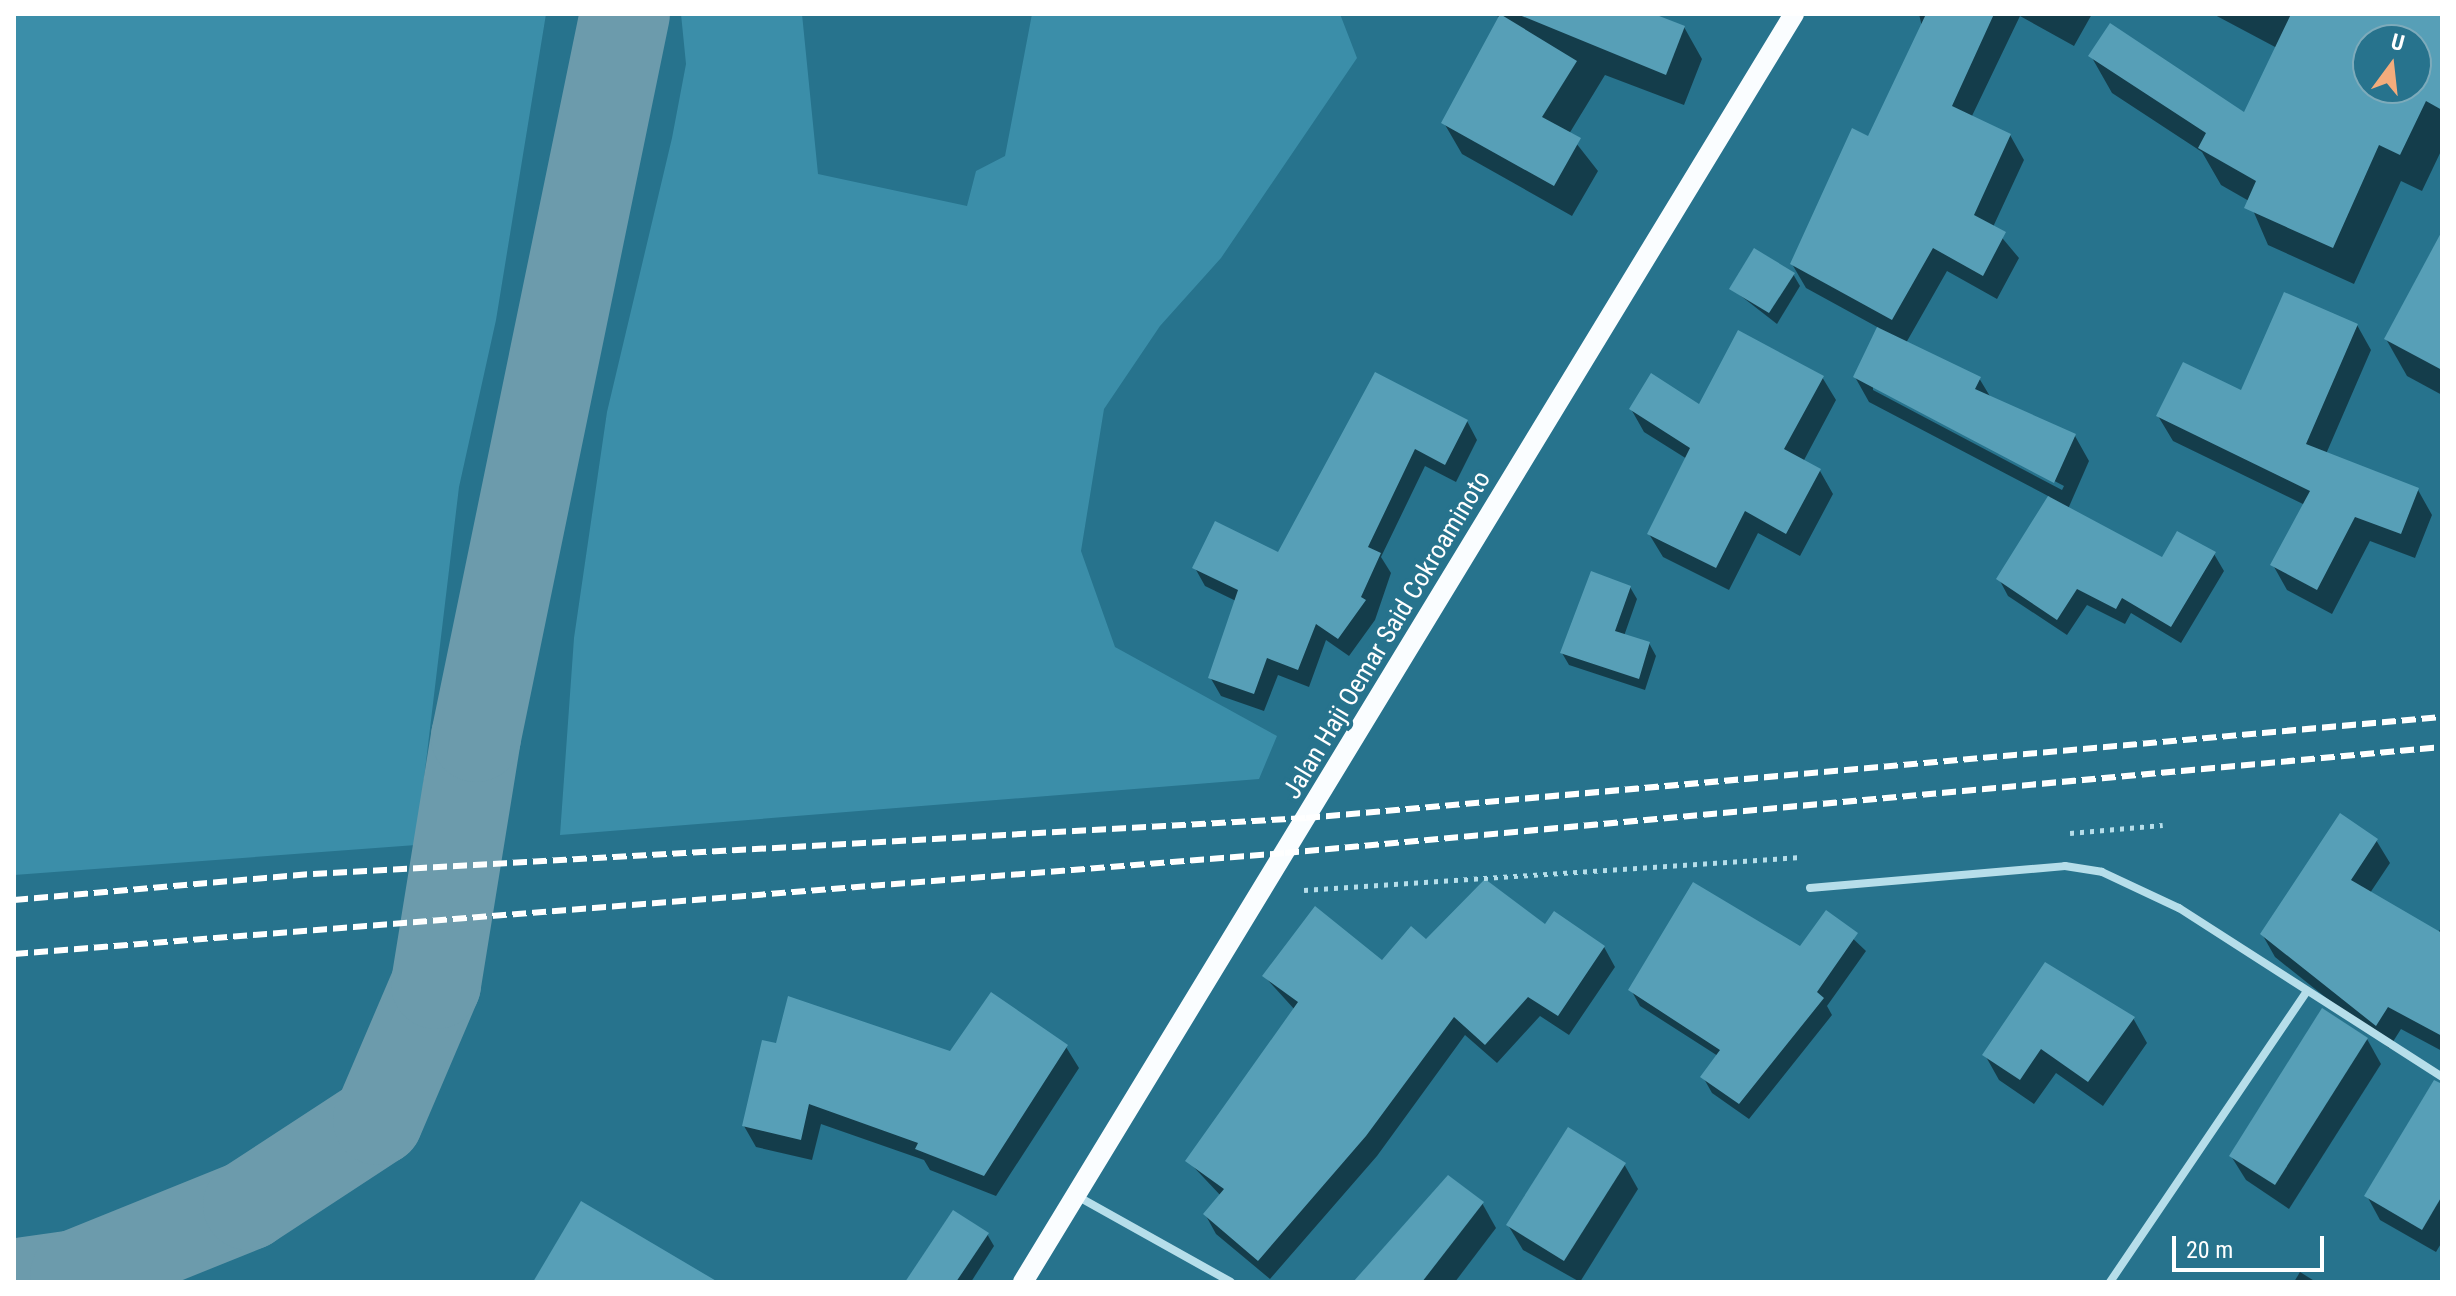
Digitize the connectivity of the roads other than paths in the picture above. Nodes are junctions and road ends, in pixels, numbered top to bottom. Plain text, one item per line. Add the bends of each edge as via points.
1 (1794, 14) edge
2 (1810, 888) dead end
3 (2306, 992) junction
4 (2442, 1077) edge
5 (1073, 1193) junction
6 (1023, 1282) edge
7 (1231, 1282) edge
8 (2110, 1282) edge

1 - 5 main road, Jalan Haji Oemar Said Cokroaminoto
2 - 3 street via 2065,866 2102,872 2179,908
3 - 4 street
3 - 8 street
5 - 6 main road, Jalan Haji Oemar Said Cokroaminoto
5 - 7 street

